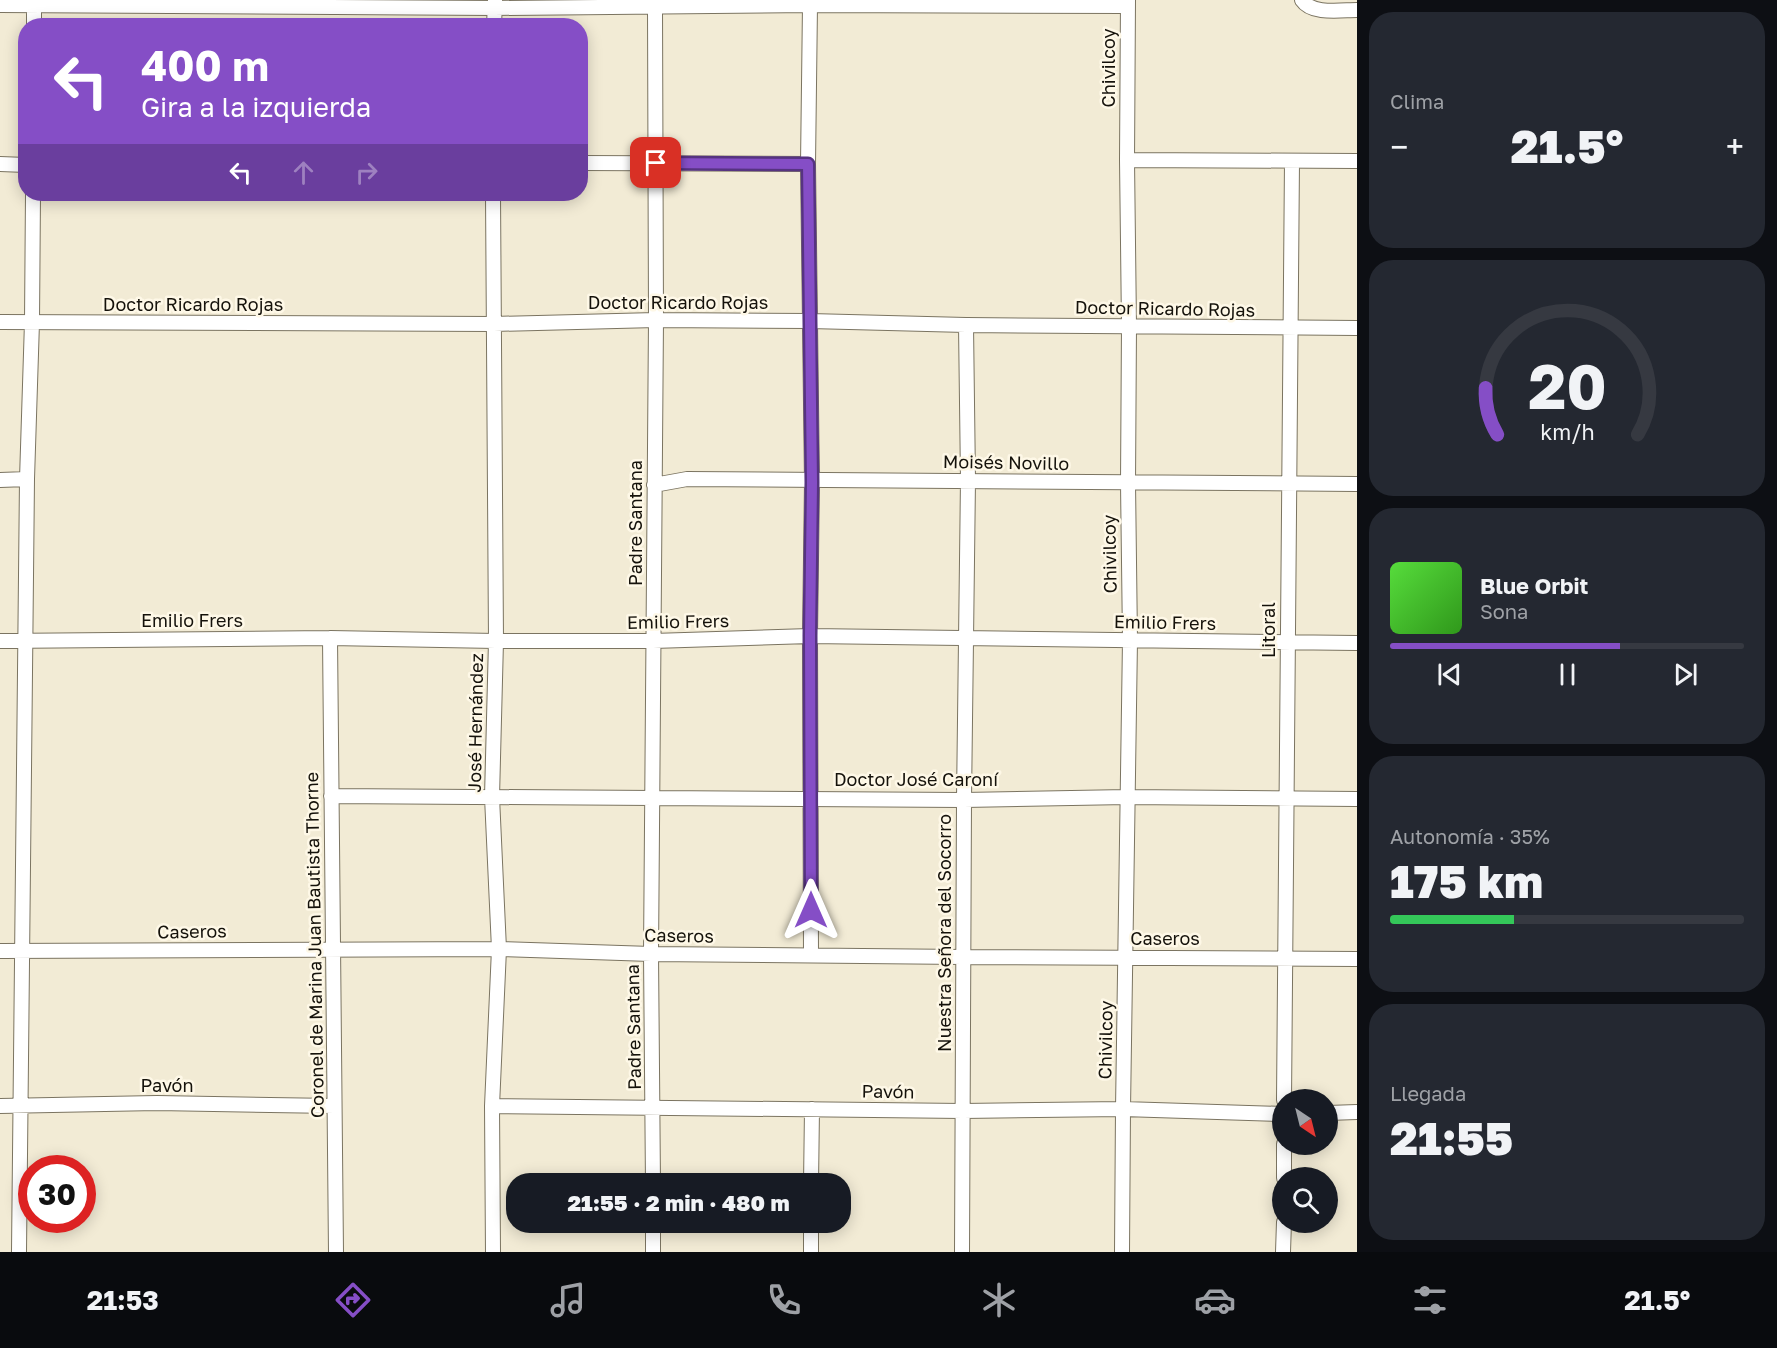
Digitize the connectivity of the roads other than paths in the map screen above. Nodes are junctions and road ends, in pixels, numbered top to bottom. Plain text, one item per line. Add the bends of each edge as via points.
1 (1302, 0) edge
2 (34, 3) edge
3 (1128, 3) edge
4 (495, 4) edge
5 (0, 5) edge
6 (810, 5) junction
7 (655, 7) junction
8 (1357, 10) edge
9 (1126, 160) junction
10 (1292, 161) junction
11 (1357, 161) edge
12 (588, 163) edge
13 (656, 163) junction
14 (808, 164) junction
15 (0, 165) edge
16 (18, 165) edge
17 (33, 201) edge
18 (494, 201) edge
19 (656, 320) junction
20 (810, 321) junction
21 (0, 322) edge
22 (32, 322) junction
23 (494, 324) junction
24 (966, 325) junction
25 (1129, 326) junction
26 (1289, 328) junction
27 (1357, 328) edge
28 (27, 479) junction
29 (0, 480) edge
30 (968, 480) junction
31 (812, 482) junction
32 (1128, 483) junction
33 (1288, 484) junction
34 (1357, 484) edge
35 (654, 485) junction
36 (810, 636) junction
37 (966, 637) junction
38 (330, 638) junction
39 (26, 640) junction
40 (1130, 640) junction
41 (0, 641) edge
42 (496, 641) junction
43 (653, 641) junction
44 (1287, 643) junction
45 (1357, 644) edge
46 (331, 796) junction
47 (492, 797) junction
48 (651, 797) junction
49 (1127, 797) junction
50 (811, 798) junction
51 (1286, 798) junction
52 (964, 800) junction
53 (1357, 800) edge
54 (334, 948) junction
55 (499, 949) junction
56 (0, 951) edge
57 (21, 951) junction
58 (651, 954) junction
59 (811, 955) junction
60 (963, 957) junction
61 (1126, 957) junction
62 (1285, 958) junction
63 (1357, 959) edge
64 (1284, 1089) edge
65 (20, 1105) junction
66 (0, 1106) edge
67 (334, 1106) junction
68 (492, 1106) junction
69 (653, 1107) junction
70 (812, 1109) junction
71 (1123, 1109) junction
72 (963, 1111) junction
73 (1357, 1112) edge
74 (1338, 1113) edge
75 (1272, 1114) edge
76 (653, 1173) edge
77 (811, 1173) edge
78 (653, 1233) edge
79 (811, 1233) edge
80 (1284, 1233) edge
81 (19, 1252) edge
82 (336, 1252) edge
83 (493, 1252) edge
84 (653, 1252) edge
85 (811, 1252) edge
86 (962, 1252) edge
87 (1122, 1252) edge
88 (1283, 1252) edge

1 - 8 street via 1314,9
2 - 4 street
2 - 5 street
3 - 6 street
3 - 9 street, Chivilcoy
4 - 7 street
6 - 7 street
6 - 14 street
7 - 13 street, Padre Santana
9 - 10 street
9 - 25 street, Chivilcoy
10 - 11 street
10 - 26 street, Litoral
12 - 13 street
13 - 14 street
13 - 19 street, Padre Santana
14 - 20 street
15 - 16 street
17 - 22 street
18 - 23 street, José Hernández
19 - 20 street, Doctor Ricardo Rojas
19 - 23 street, Doctor Ricardo Rojas
19 - 35 street, Padre Santana
20 - 24 street, Doctor Ricardo Rojas
20 - 31 street
21 - 22 street, Doctor Ricardo Rojas
22 - 23 street, Doctor Ricardo Rojas
22 - 28 street
23 - 42 street, José Hernández
24 - 25 street, Doctor Ricardo Rojas
24 - 30 street, Nuestra Señora del Socorro
25 - 26 street, Doctor Ricardo Rojas
25 - 32 street, Chivilcoy
26 - 27 street, Doctor Ricardo Rojas
26 - 33 street, Litoral
28 - 29 street
28 - 39 street
30 - 31 street, Moisés Novillo
30 - 32 street, Moisés Novillo
30 - 37 street, Nuestra Señora del Socorro
31 - 35 street, Moisés Novillo via 687,479
31 - 36 street
32 - 33 street, Moisés Novillo
32 - 40 street, Chivilcoy
33 - 34 street, Moisés Novillo
33 - 44 street, Litoral
35 - 43 street, Padre Santana
36 - 37 street, Emilio Frers
36 - 43 street, Emilio Frers
36 - 50 street
37 - 40 street, Emilio Frers
37 - 52 street, Nuestra Señora del Socorro
38 - 39 street, Emilio Frers
38 - 42 street, Emilio Frers
38 - 46 street, Coronel de Marina Juan Bautista Thorne
39 - 41 street, Emilio Frers
39 - 57 street
40 - 44 street, Emilio Frers
40 - 49 street, Chivilcoy
42 - 43 street, Emilio Frers
42 - 47 street, José Hernández
43 - 48 street, Padre Santana
44 - 45 street, Emilio Frers
44 - 51 street, Litoral
46 - 47 street, Doctor José Caroní
46 - 54 street, Coronel de Marina Juan Bautista Thorne
47 - 48 street, Doctor José Caroní
47 - 55 street, José Hernández
48 - 50 street, Doctor José Caroní
48 - 58 street, Padre Santana
49 - 51 street, Doctor José Caroní
49 - 52 street, Doctor José Caroní
49 - 61 street, Chivilcoy
50 - 52 street, Doctor José Caroní
50 - 59 street
51 - 53 street, Doctor José Caroní
51 - 62 street, Litoral
52 - 60 street, Nuestra Señora del Socorro
54 - 55 street, Caseros
54 - 57 street, Caseros
54 - 67 street, Coronel de Marina Juan Bautista Thorne
55 - 58 street, Caseros
55 - 68 street, José Hernández
56 - 57 street, Caseros
57 - 65 street
58 - 59 street, Caseros
58 - 69 street, Padre Santana
59 - 60 street, Caseros
60 - 61 street, Caseros
60 - 72 street, Nuestra Señora del Socorro
61 - 62 street, Caseros
61 - 71 street, Chivilcoy
62 - 63 street, Caseros
62 - 64 street, Litoral
65 - 66 street, Pavón
65 - 67 street, Pavón
65 - 81 street
67 - 82 street, Coronel de Marina Juan Bautista Thorne
68 - 69 street, Pavón
68 - 83 street, José Hernández
69 - 70 street, Pavón
69 - 76 street, Padre Santana
70 - 72 street, Pavón
70 - 77 street
71 - 72 street, Pavón
71 - 75 street, Pavón
71 - 87 street, Chivilcoy
72 - 86 street, Nuestra Señora del Socorro
73 - 74 street
78 - 84 street
79 - 85 street
80 - 88 street

